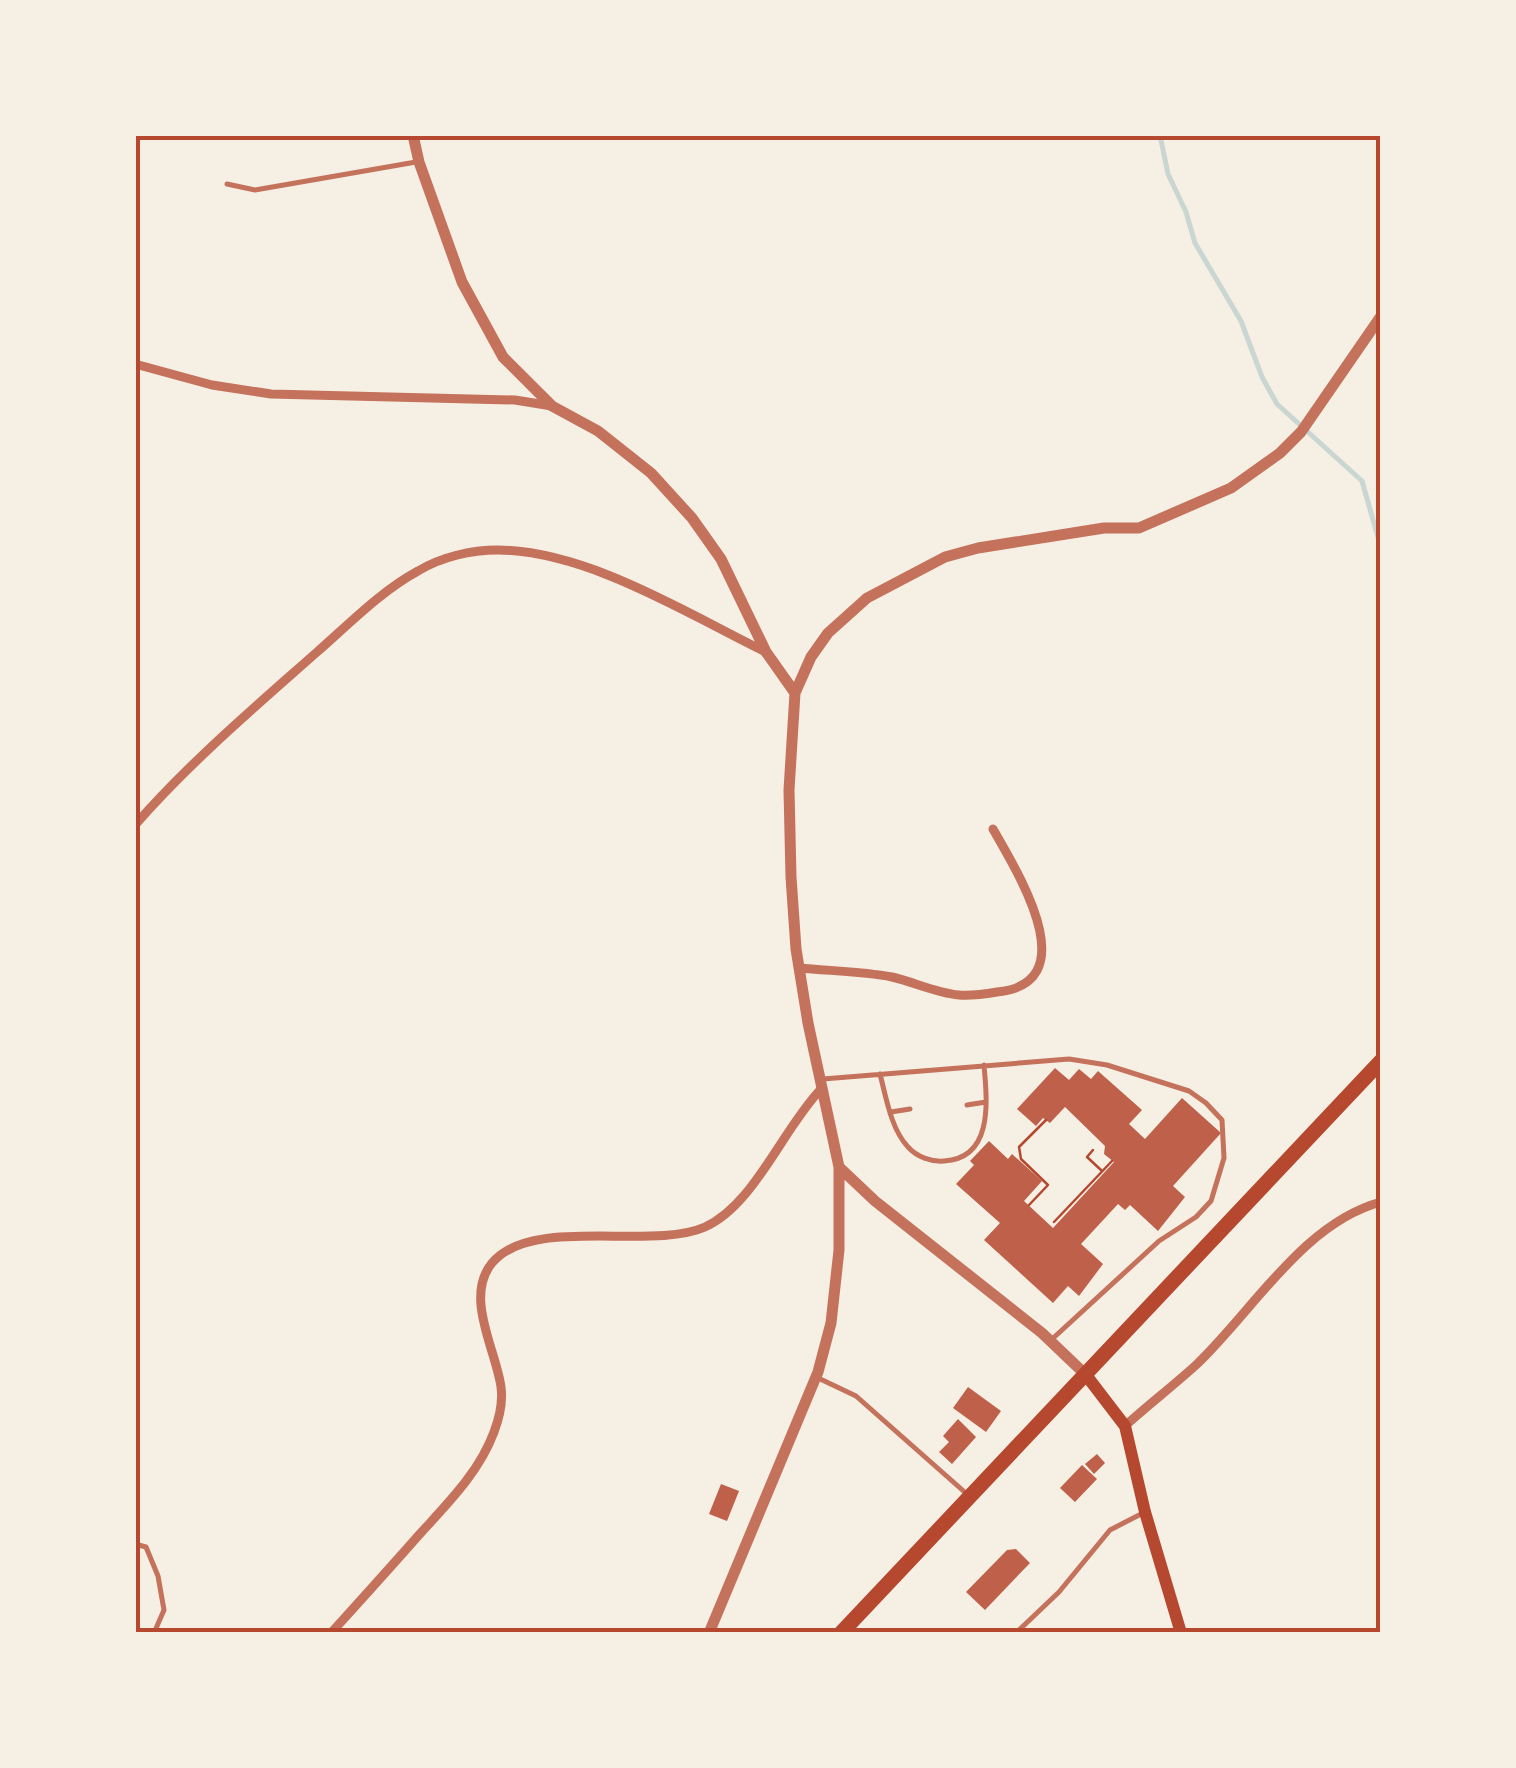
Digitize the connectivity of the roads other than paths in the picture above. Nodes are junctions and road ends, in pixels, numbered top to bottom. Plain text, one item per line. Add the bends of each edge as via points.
1 (413, 135) edge
2 (419, 162) junction
3 (227, 184) dead end
4 (1379, 324) edge
5 (135, 364) edge
6 (552, 406) junction
7 (766, 652) junction
8 (795, 693) junction
9 (135, 824) edge
10 (993, 829) dead end
11 (799, 968) junction
12 (1381, 1061) edge
13 (984, 1065) junction
14 (880, 1074) junction
15 (821, 1084) junction
16 (986, 1102) junction
17 (967, 1104) dead end
18 (910, 1109) dead end
19 (891, 1112) junction
20 (839, 1167) junction
21 (1381, 1202) edge
22 (1050, 1341) junction
23 (1086, 1375) junction
24 (816, 1378) junction
25 (1125, 1426) junction
26 (970, 1497) junction
27 (1145, 1512) junction
28 (135, 1544) edge
29 (154, 1633) edge
30 (332, 1633) edge
31 (708, 1633) edge
32 (841, 1633) edge
33 (1016, 1633) edge
34 (1181, 1633) edge

1 - 2 street
2 - 3 lane via 255,190
2 - 6 street via 485,327 503,357
4 - 8 street via 1301,432 1231,488 1138,528 978,548 912,572 828,632
5 - 6 street via 271,394
6 - 7 street via 651,472 692,518
7 - 8 street
7 - 9 street via 610,576 558,560 496,550 448,557 371,605
8 - 11 street via 789,808
10 - 11 street via 1026,889 1042,937 1042,962 1032,979 1011,991 959,995 890,977
11 - 15 street
12 - 23 highway
13 - 14 lane
13 - 16 lane
13 - 22 lane via 1069,1059 1107,1065 1170,1084 1222,1120 1212,1201
14 - 15 lane
14 - 19 lane
15 - 20 street
15 - 30 street via 730,1213 692,1232 522,1242 490,1264 481,1310 501,1389 493,1434 462,1487
16 - 17 lane
16 - 19 lane via 976,1144 952,1160 936,1161 907,1146
18 - 19 lane
20 - 22 street
20 - 24 street via 840,1250
21 - 25 street via 1342,1216 1317,1236 1196,1364
22 - 23 street
23 - 25 main road
23 - 26 highway
24 - 26 lane via 856,1396
24 - 31 street
25 - 27 main road
26 - 32 highway
27 - 33 lane via 1110,1530
27 - 34 main road
28 - 29 lane via 146,1547 158,1576 164,1610

